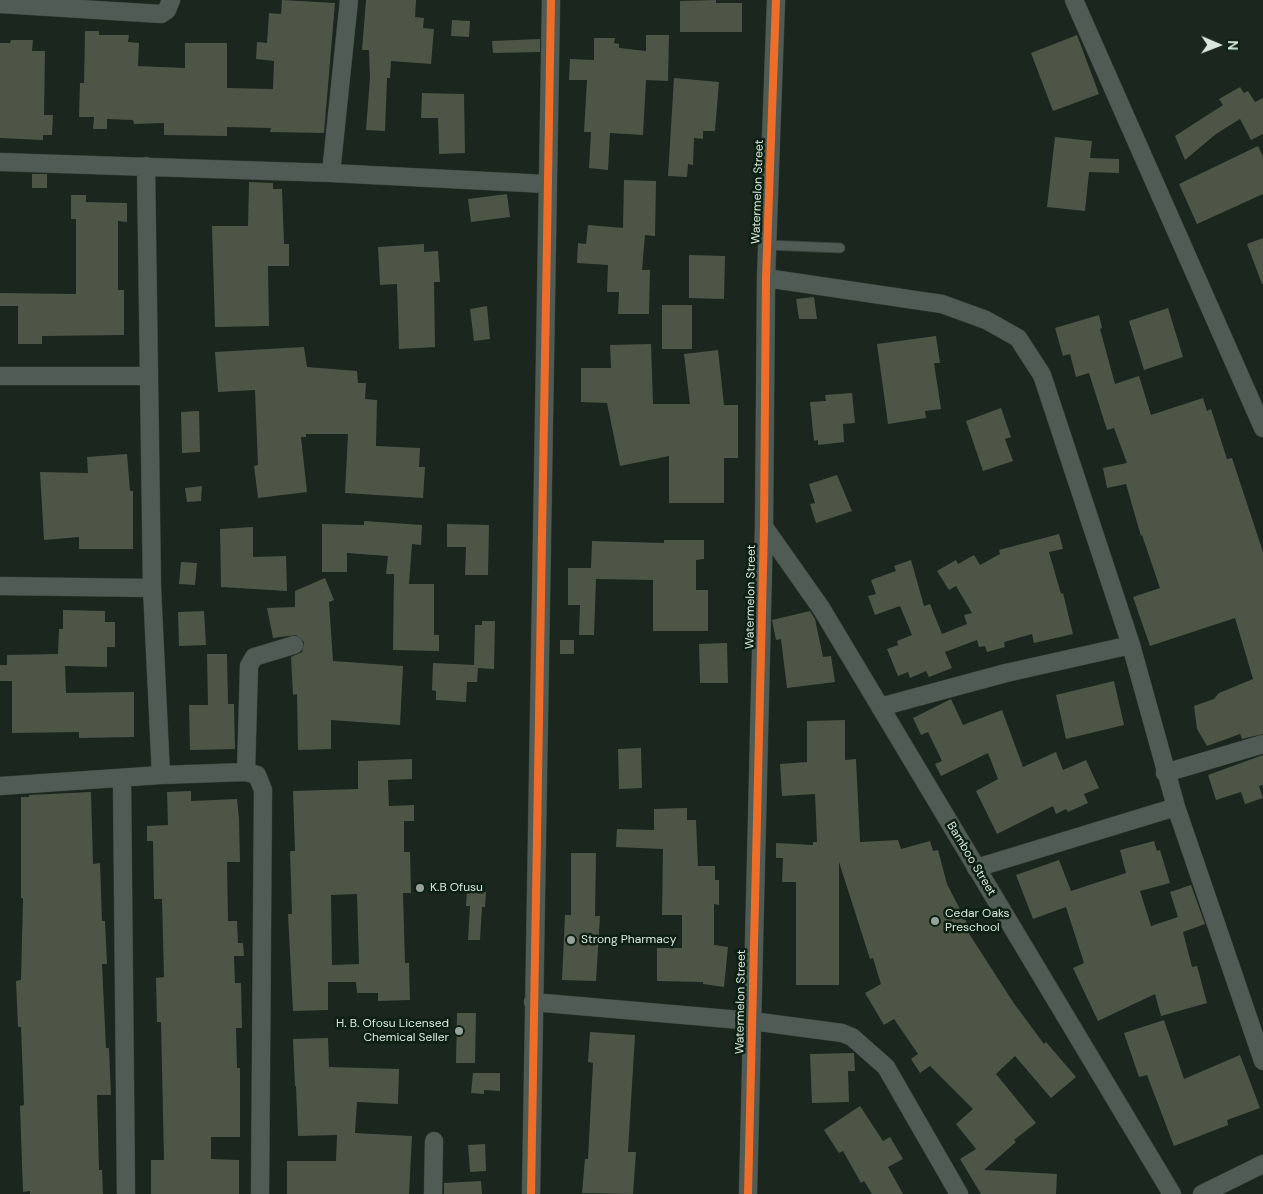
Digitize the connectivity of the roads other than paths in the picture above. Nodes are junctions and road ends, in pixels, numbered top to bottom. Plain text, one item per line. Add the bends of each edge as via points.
1 (171, 0) edge
2 (349, 0) edge
3 (551, 0) edge
4 (776, 0) edge
5 (1074, 0) edge
6 (0, 4) edge
7 (0, 162) edge
8 (146, 166) junction
9 (332, 172) junction
10 (546, 184) junction
11 (767, 245) junction
12 (840, 248) dead end
13 (766, 278) junction
14 (0, 376) edge
15 (148, 376) junction
16 (1263, 428) edge
17 (764, 527) junction
18 (0, 586) edge
19 (152, 588) junction
20 (294, 645) dead end
21 (1131, 645) junction
22 (880, 707) junction
23 (1263, 744) edge
24 (246, 772) junction
25 (1165, 773) junction
26 (161, 775) junction
27 (122, 779) junction
28 (0, 786) edge
29 (1176, 807) junction
30 (976, 868) junction
31 (533, 1002) junction
32 (752, 1020) junction
33 (1263, 1062) edge
34 (434, 1141) dead end
35 (1263, 1164) edge
36 (126, 1194) edge
37 (260, 1194) edge
38 (433, 1194) edge
39 (531, 1194) edge
40 (748, 1194) edge
41 (959, 1194) edge
42 (1172, 1194) edge
43 (1202, 1194) edge

1 - 6 street via 167,10 161,14
2 - 9 street
3 - 10 street
4 - 11 street, Watermelon Street
5 - 16 street
7 - 8 street
8 - 9 street
8 - 15 street
9 - 10 street
10 - 31 street
11 - 12 lane
11 - 13 street, Watermelon Street
13 - 17 street, Watermelon Street
13 - 21 street via 942,304 986,320 1018,338 1042,375
14 - 15 street
15 - 19 street
17 - 22 street, Bamboo Street via 821,608
17 - 32 street, Watermelon Street
18 - 19 street
19 - 26 street
20 - 24 street via 254,658 249,666
21 - 22 street via 1006,673
21 - 25 street
22 - 30 street, Bamboo Street
23 - 25 street
24 - 26 street
24 - 37 street via 257,776 263,790
25 - 29 street
26 - 27 street
27 - 28 street
27 - 36 street
29 - 30 street
29 - 33 street
30 - 42 street, Bamboo Street
31 - 32 street
31 - 39 street
32 - 40 street, Watermelon Street
32 - 41 street via 852,1037 886,1067
34 - 38 street
35 - 43 street

